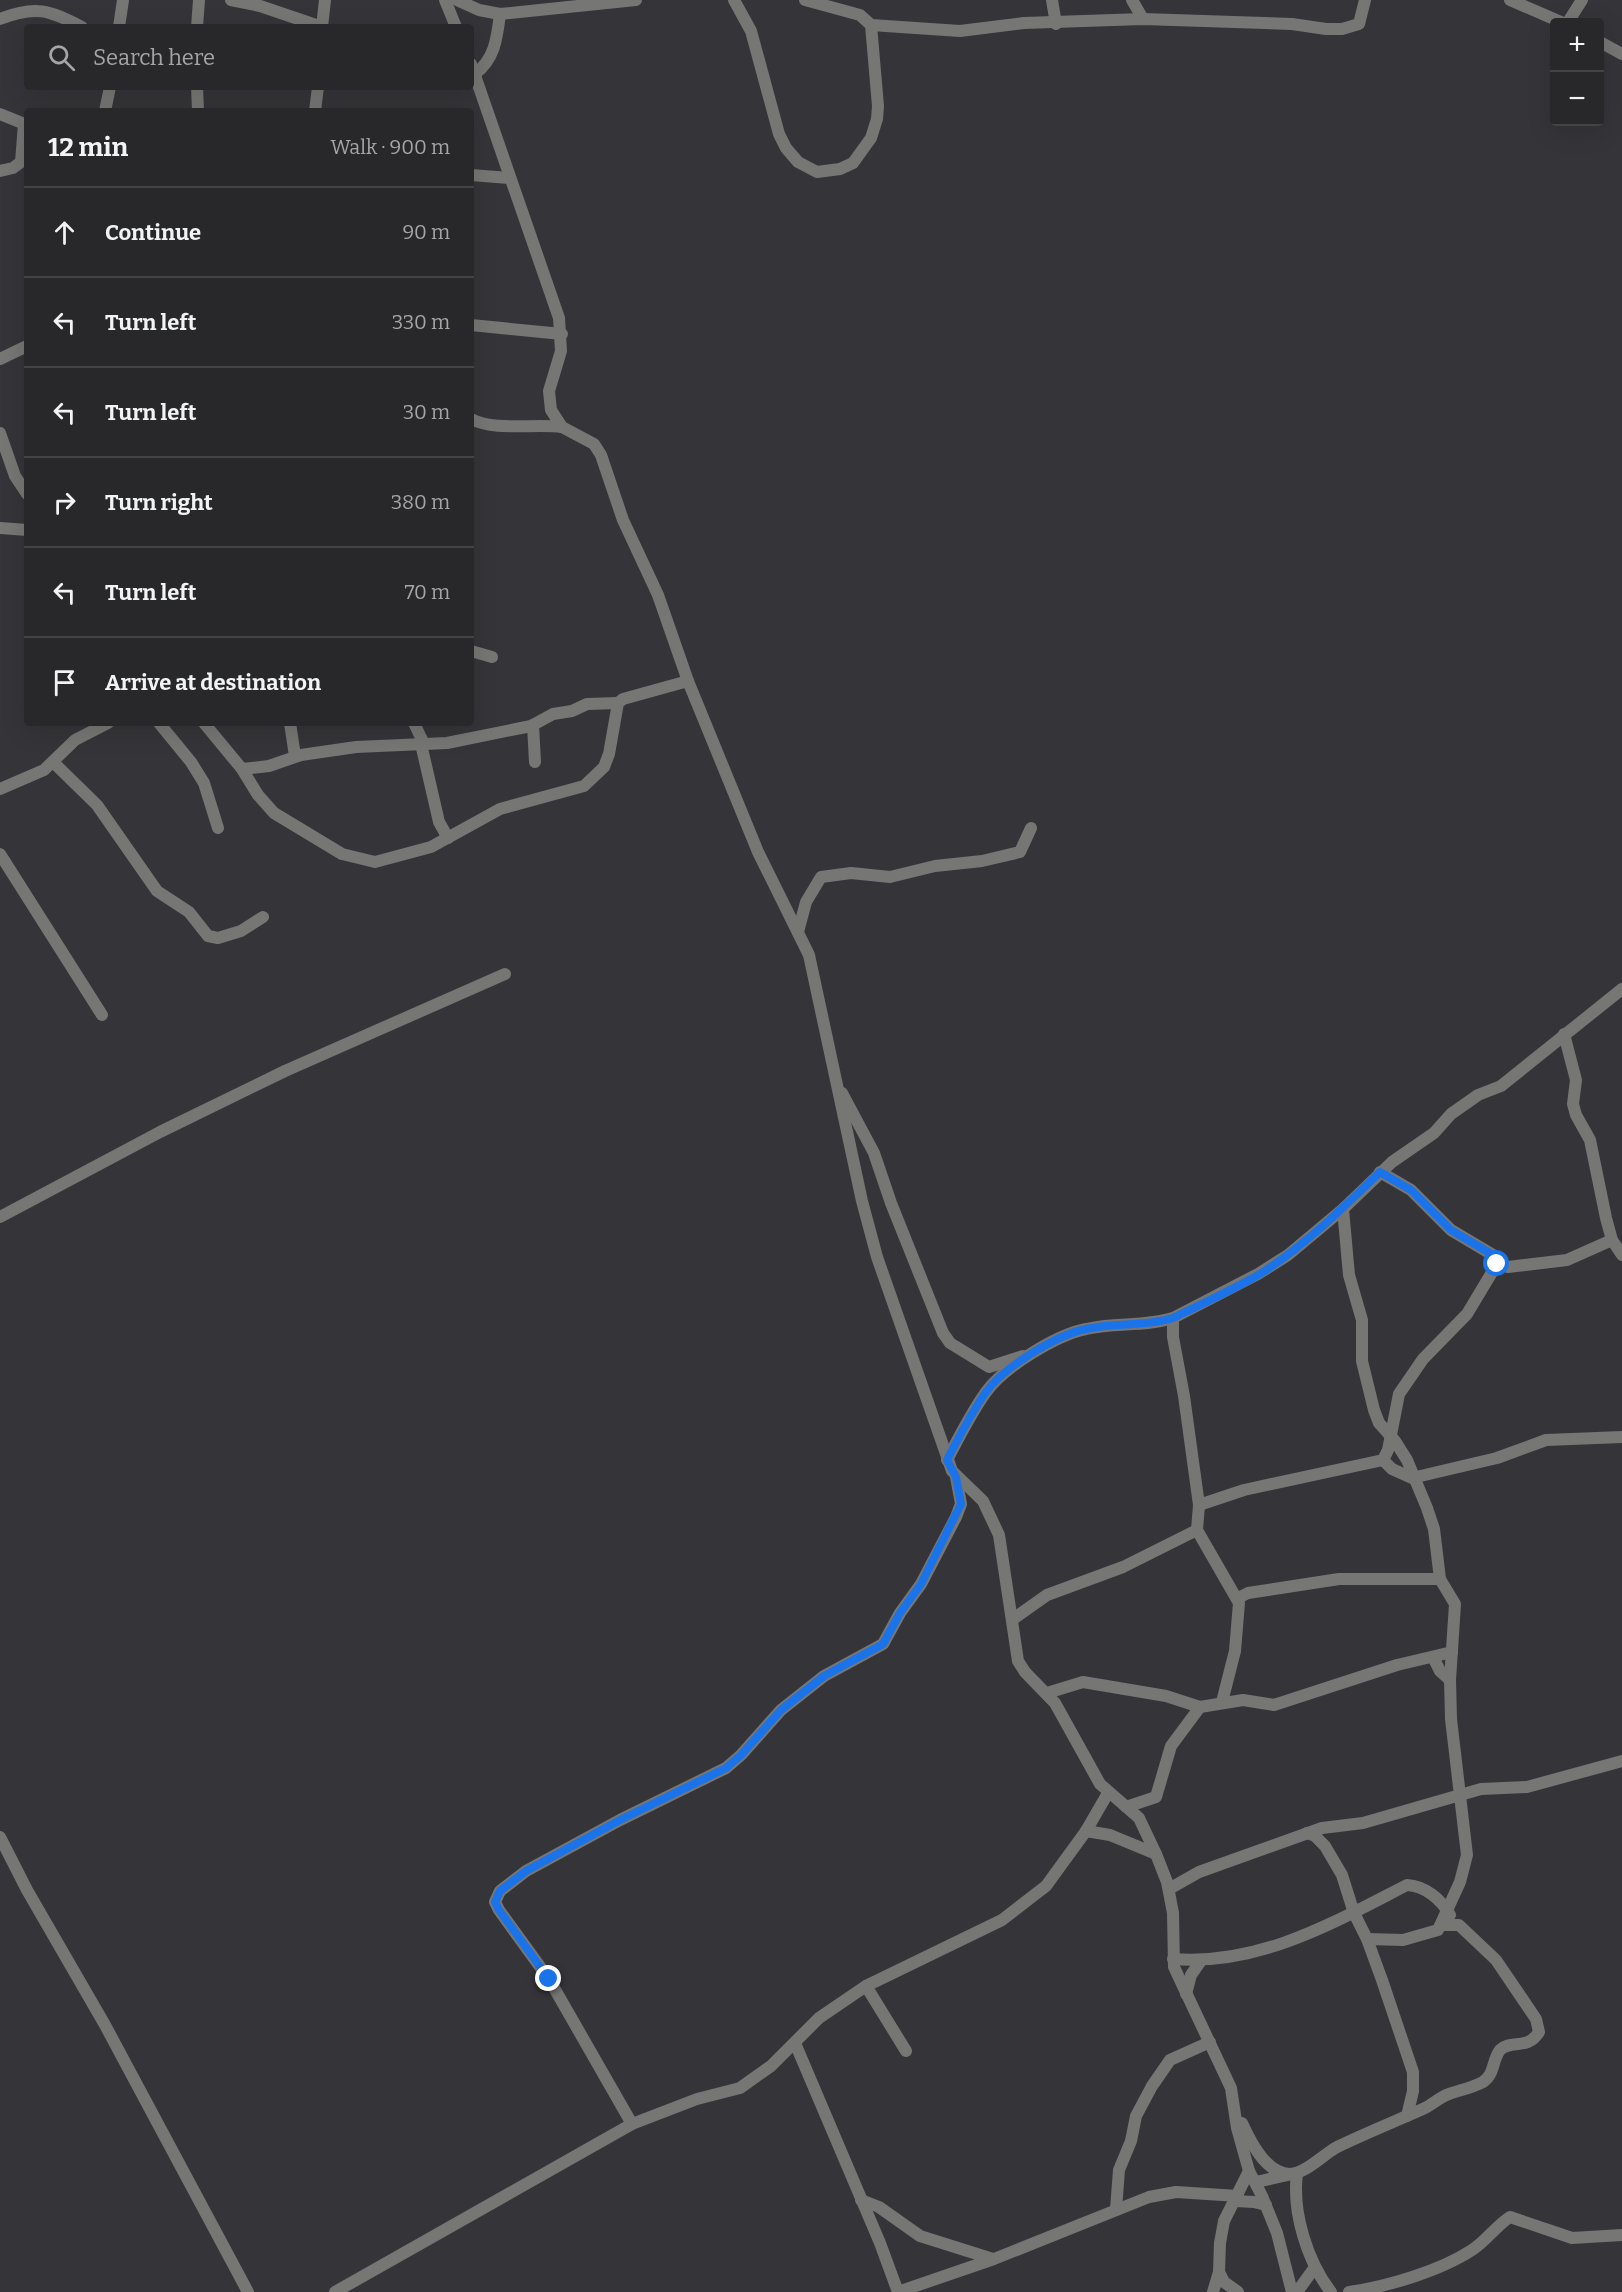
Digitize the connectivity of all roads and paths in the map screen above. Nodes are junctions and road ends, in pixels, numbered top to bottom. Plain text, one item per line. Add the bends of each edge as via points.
1 (123, 0) edge
2 (199, 0) edge
3 (231, 0) edge
4 (325, 0) edge
5 (445, 0) edge
6 (457, 0) edge
7 (636, 0) edge
8 (734, 0) edge
9 (805, 0) edge
10 (1052, 0) edge
11 (1132, 0) edge
12 (1365, 0) edge
13 (1510, 0) edge
14 (1582, 0) edge
15 (249, 2) edge
16 (601, 2) edge
17 (500, 14) junction
18 (1552, 18) edge
19 (1571, 18) edge
20 (0, 19) edge
21 (1143, 19) junction
22 (76, 24) edge
23 (119, 24) edge
24 (197, 24) edge
25 (313, 24) edge
26 (322, 24) edge
27 (455, 24) edge
28 (1056, 24) junction
29 (871, 25) junction
30 (1604, 45) edge
31 (1622, 54) edge
32 (474, 69) edge
33 (474, 72) edge
34 (109, 90) edge
35 (197, 90) edge
36 (318, 90) edge
37 (106, 108) edge
38 (198, 108) edge
39 (315, 108) edge
40 (0, 114) edge
41 (24, 124) edge
42 (24, 140) edge
43 (0, 171) edge
44 (474, 175) edge
45 (509, 178) junction
46 (474, 326) edge
47 (562, 334) junction
48 (24, 347) edge
49 (0, 359) edge
50 (474, 420) edge
51 (562, 427) junction
52 (0, 433) edge
53 (24, 490) edge
54 (0, 528) edge
55 (24, 530) edge
56 (474, 652) edge
57 (492, 657) dead end
58 (688, 681) junction
59 (618, 703) junction
60 (533, 725) junction
61 (102, 726) edge
62 (161, 726) edge
63 (206, 726) edge
64 (290, 726) edge
65 (415, 726) edge
66 (423, 744) junction
67 (295, 756) junction
68 (535, 762) dead end
69 (54, 763) junction
70 (242, 769) junction
71 (0, 789) edge
72 (218, 828) dead end
73 (1031, 828) dead end
74 (447, 838) junction
75 (0, 854) edge
76 (263, 917) dead end
77 (798, 932) junction
78 (505, 974) dead end
79 (1622, 989) edge
80 (102, 1015) dead end
81 (1564, 1034) junction
82 (835, 1080) junction
83 (1380, 1172) junction
84 (1342, 1209) junction
85 (0, 1217) edge
86 (1612, 1240) junction
87 (1622, 1256) edge
88 (1497, 1264) junction
89 (1173, 1318) junction
90 (1030, 1354) junction
91 (1389, 1435) junction
92 (1622, 1437) edge
93 (947, 1460) junction
94 (1383, 1460) junction
95 (956, 1477) junction
96 (1412, 1478) junction
97 (1199, 1505) junction
98 (1197, 1530) junction
99 (1440, 1579) junction
100 (1238, 1598) junction
101 (1013, 1619) junction
102 (1452, 1652) junction
103 (1433, 1657) junction
104 (1450, 1680) junction
105 (1047, 1693) junction
106 (1222, 1702) junction
107 (1200, 1707) junction
108 (1622, 1761) edge
109 (1108, 1793) junction
110 (1462, 1793) junction
111 (1125, 1807) junction
112 (1086, 1831) junction
113 (1307, 1833) junction
114 (0, 1838) edge
115 (1156, 1854) junction
116 (1164, 1873) junction
117 (1188, 1877) junction
118 (1169, 1889) junction
119 (1447, 1909) junction
120 (1354, 1913) junction
121 (1442, 1925) junction
122 (1459, 1925) junction
123 (1367, 1939) junction
124 (1173, 1959) junction
125 (1200, 1962) junction
126 (866, 1986) junction
127 (1186, 1994) junction
128 (1210, 2042) junction
129 (795, 2043) junction
130 (906, 2051) dead end
131 (1234, 2103) junction
132 (1407, 2116) junction
133 (633, 2124) junction
134 (1248, 2170) junction
135 (1293, 2173) junction
136 (1256, 2182) junction
137 (1236, 2199) junction
138 (861, 2200) junction
139 (1266, 2205) junction
140 (1116, 2210) junction
141 (1622, 2235) edge
142 (994, 2259) junction
143 (1315, 2267) junction
144 (1219, 2272) junction
145 (248, 2292) edge
146 (334, 2292) edge
147 (898, 2292) edge
148 (1213, 2292) edge
149 (1238, 2292) edge
150 (1292, 2292) edge
151 (1297, 2292) edge
152 (1331, 2292) edge
153 (1349, 2292) edge

1 - 23 street
2 - 24 street
3 - 15 street
4 - 26 street
5 - 27 street
6 - 17 street via 478,10
7 - 16 street
8 - 29 street via 751,31 779,134 792,156 817,172 853,163 871,138 878,106
9 - 29 street via 860,15
10 - 28 street
11 - 21 street
12 - 21 street via 1359,24 1342,29
13 - 18 street
14 - 19 street
15 - 25 street
16 - 17 street
17 - 32 street via 491,57 486,66
20 - 22 street via 33,9
21 - 28 street
28 - 29 street via 960,31
30 - 31 street
33 - 45 street
34 - 37 street
35 - 38 street
36 - 39 street
40 - 41 street
42 - 43 street via 21,162
44 - 45 street
45 - 47 street via 546,276
46 - 47 street
47 - 51 street via 549,391 551,410
48 - 49 street
50 - 51 street via 492,427
51 - 58 street via 594,444 601,455
52 - 53 street via 15,476
54 - 55 street
56 - 57 street
58 - 59 street
58 - 77 street via 758,852
59 - 60 street via 587,704 553,714
59 - 74 street via 604,767 584,786 500,809
60 - 66 street via 447,743
60 - 68 street
61 - 69 street via 75,740
62 - 72 street via 204,783
63 - 70 street
64 - 67 street
65 - 66 street
66 - 67 street via 356,747
66 - 74 street via 439,822
67 - 70 street via 269,766
69 - 71 street
69 - 76 street via 96,805 157,891 189,912 208,936 218,938 241,931
70 - 74 street via 274,813 349,857 366,862 385,861
73 - 77 street via 1020,852 1004,857 935,866 890,877 851,873 821,877 806,902
75 - 80 street
77 - 82 street via 814,975
78 - 85 street via 275,1076
79 - 81 street
81 - 83 street via 1501,1086 1461,1106 1434,1133
81 - 86 street via 1576,1080 1573,1104 1593,1149
82 - 90 street via 874,1153 936,1318 950,1343 989,1367
82 - 93 street via 877,1257
83 - 84 street
83 - 88 street via 1411,1190 1441,1222 1493,1255
84 - 89 street via 1288,1255
84 - 91 street via 1349,1275 1362,1320 1362,1360 1374,1410
86 - 87 street
86 - 88 street via 1567,1260 1518,1268
88 - 91 street via 1467,1314 1423,1359 1402,1388
89 - 90 street via 1083,1329 1048,1342
89 - 97 street
90 - 93 street via 986,1392
91 - 94 street
91 - 96 street via 1407,1461
92 - 96 street via 1546,1440 1497,1458
93 - 95 street
94 - 96 street
94 - 97 street via 1244,1490
95 - 101 street via 979,1496 995,1525 1003,1548
95 - 133 street via 961,1504 956,1517 921,1584 883,1644 824,1676 790,1703 726,1768 526,1871 500,1891 495,1902 499,1910 549,1979
96 - 99 street via 1431,1519
97 - 98 street
98 - 100 street via 1226,1584
98 - 101 street via 1123,1567 1047,1595
99 - 100 street via 1338,1579 1248,1593
99 - 102 street via 1455,1604
100 - 106 street via 1235,1651
101 - 105 street via 1020,1665
102 - 103 street
102 - 104 street
103 - 104 street
103 - 106 street via 1329,1686 1286,1703
104 - 110 street via 1455,1765
105 - 107 street via 1076,1683 1096,1683 1187,1700
105 - 109 street
106 - 107 street
107 - 111 street via 1171,1746 1156,1797
108 - 110 street via 1527,1787
109 - 111 street
109 - 112 street
110 - 113 street via 1363,1823
110 - 119 street via 1462,1832 1467,1855
111 - 115 street via 1142,1823
112 - 115 street via 1110,1835
112 - 126 street via 1046,1886 1014,1911
113 - 117 street
113 - 120 street via 1325,1846 1342,1875
114 - 145 street
115 - 116 street
116 - 117 street
116 - 118 street
117 - 118 street
118 - 124 street
119 - 120 street via 1427,1890 1407,1885
119 - 121 street
119 - 122 street
120 - 123 street
120 - 125 street via 1283,1945
121 - 122 street
121 - 123 street via 1438,1930 1403,1940
122 - 132 street via 1496,1960 1536,2019 1539,2032 1529,2043 1500,2050 1493,2071 1485,2080
123 - 132 street via 1413,2072
124 - 125 street
124 - 127 street
125 - 127 street via 1191,1975
126 - 129 street via 819,2018
126 - 130 street
127 - 128 street
128 - 131 street
128 - 140 street via 1170,2060 1152,2086 1119,2170
129 - 133 street via 771,2067 740,2088 697,2099
129 - 138 street
131 - 134 street
131 - 135 street via 1248,2137 1266,2162
132 - 135 street
133 - 146 street
134 - 136 street
134 - 137 street
135 - 136 street
135 - 143 street via 1298,2209
136 - 139 street
137 - 139 street
137 - 140 street via 1163,2193
137 - 144 street via 1224,2221
138 - 142 street via 879,2207 920,2236
138 - 147 street
139 - 150 street
140 - 142 street
141 - 153 street via 1572,2238 1510,2217 1459,2258 1419,2274
142 - 147 street
143 - 151 street
143 - 152 street
144 - 148 street
144 - 149 street via 1224,2282

